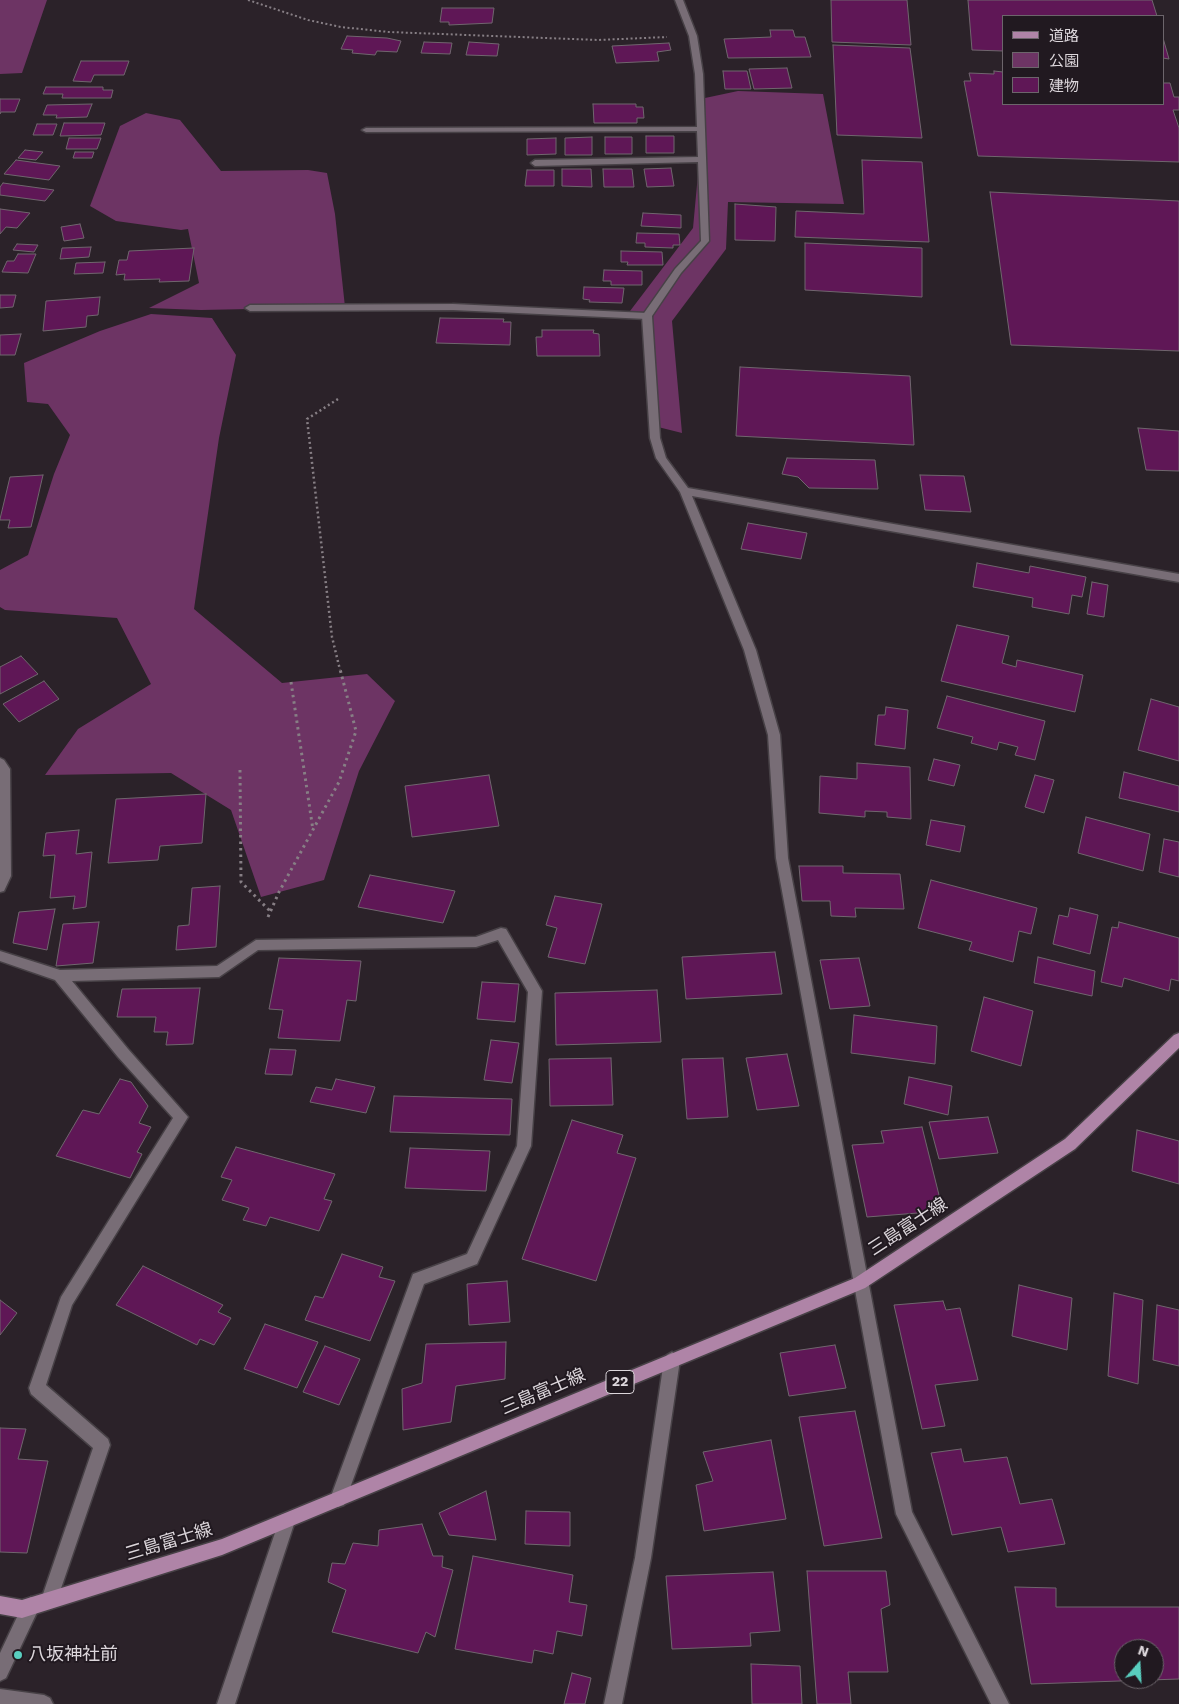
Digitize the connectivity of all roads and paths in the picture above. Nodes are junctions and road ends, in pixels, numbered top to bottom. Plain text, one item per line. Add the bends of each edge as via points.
1 (248, 0) edge
2 (679, 0) edge
3 (693, 36) junction
4 (701, 129) junction
5 (366, 130) dead end
6 (702, 159) junction
7 (535, 163) dead end
8 (250, 308) dead end
9 (647, 316) junction
10 (338, 400) dead end
11 (685, 491) junction
12 (1179, 578) edge
13 (291, 682) dead end
14 (0, 764) edge
15 (240, 770) dead end
16 (313, 830) junction
17 (0, 887) edge
18 (271, 912) junction
19 (256, 945) junction
20 (0, 956) edge
21 (60, 976) junction
22 (1179, 1039) edge
23 (860, 1283) junction
24 (672, 1360) junction
25 (338, 1499) junction
26 (287, 1521) junction
27 (49, 1600) junction
28 (0, 1605) edge
29 (31, 1606) junction
30 (0, 1672) edge
31 (0, 1698) edge
32 (44, 1704) edge
33 (226, 1704) edge
34 (613, 1704) edge
35 (1000, 1704) edge

1 - 3 path via 308,20 389,32 598,40
2 - 3 street
3 - 4 street via 699,74
4 - 5 street
4 - 6 street
6 - 7 street
6 - 9 street via 705,242 678,271
8 - 9 street via 453,306
9 - 11 street via 655,438 661,458
10 - 16 path via 307,419 332,637 356,731 339,782
11 - 12 street
11 - 23 street via 750,650 774,735 782,858
13 - 16 path
14 - 17 street via 4,769 5,876
15 - 18 path via 241,882
16 - 18 path
18 - 19 path
19 - 21 street via 218,971
19 - 25 street via 476,942 501,933 535,991 524,1146 472,1259 418,1279
20 - 21 street
21 - 27 street via 181,1117 66,1302 37,1388 102,1444
22 - 23 main road, 三島富士線 / 22 via 1070,1144
23 - 24 main road, 三島富士線 / 22
23 - 35 street via 904,1514
24 - 25 main road, 三島富士線 / 22
24 - 34 street via 643,1558
25 - 26 main road, 三島富士線 / 22
26 - 27 main road, 三島富士線 / 22 via 222,1547
26 - 33 street
27 - 29 main road, 三島富士線 / 22
28 - 29 main road, 三島富士線 / 22 via 22,1609
29 - 30 street
31 - 32 street

